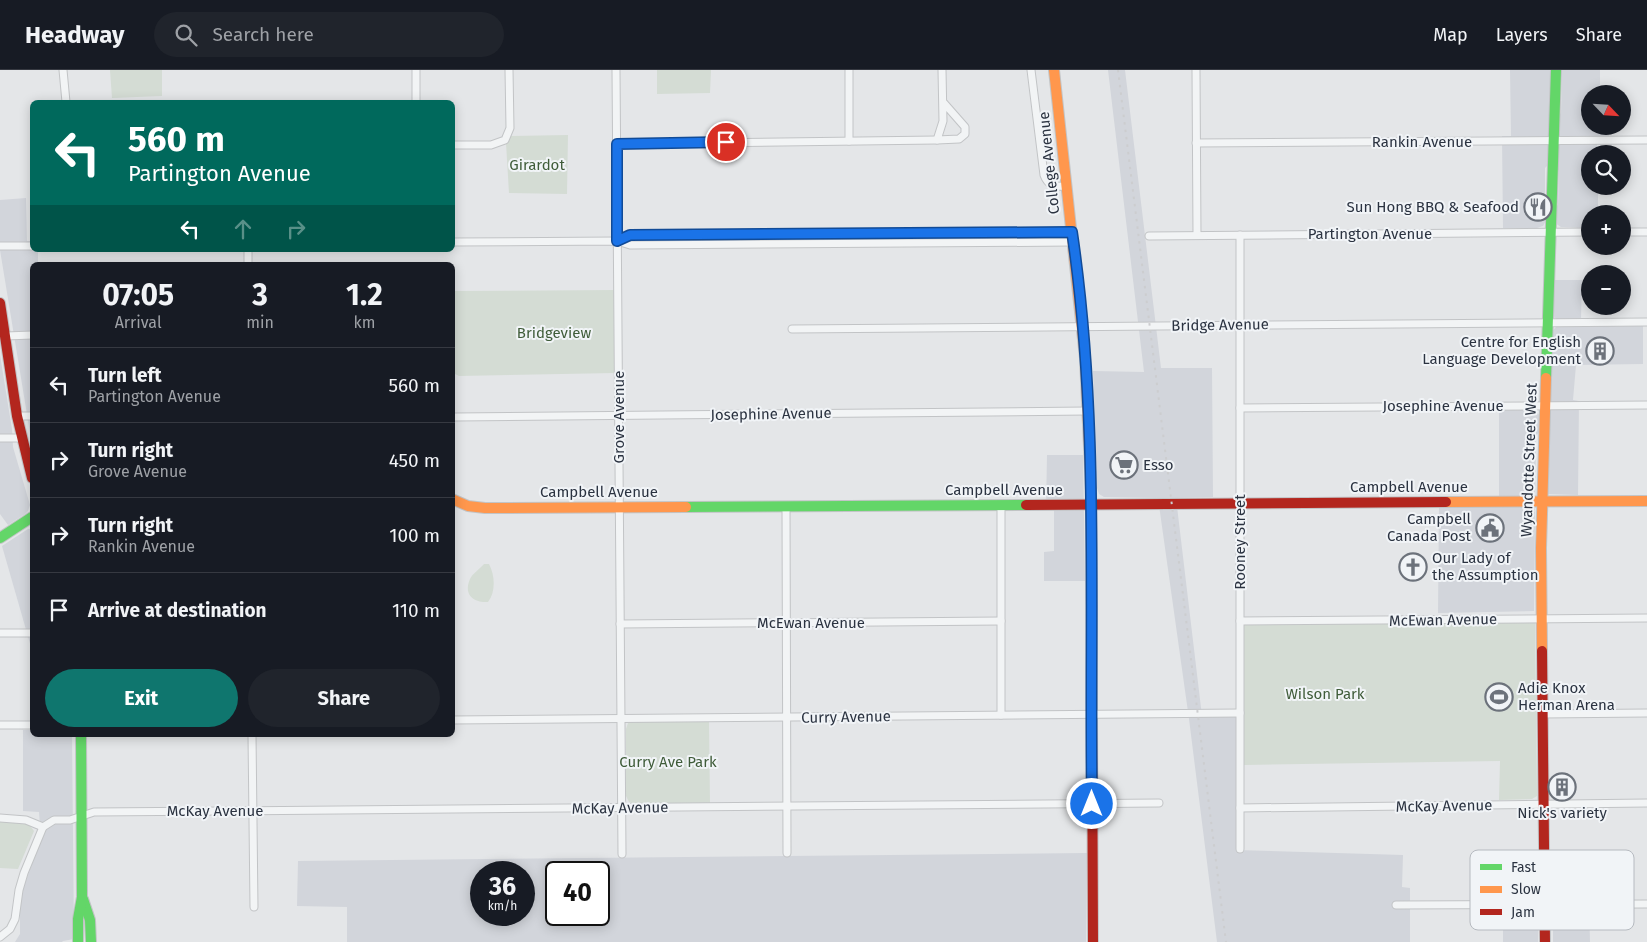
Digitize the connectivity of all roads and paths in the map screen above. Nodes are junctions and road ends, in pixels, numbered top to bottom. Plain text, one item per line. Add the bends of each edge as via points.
1 (63, 70) edge
2 (416, 70) edge
3 (509, 70) edge
4 (616, 70) edge
5 (849, 70) edge
6 (942, 70) edge
7 (1031, 70) edge
8 (1054, 70) edge
9 (1196, 70) edge
10 (1556, 70) edge
11 (66, 100) edge
12 (416, 100) edge
13 (943, 102) junction
14 (937, 140) junction
15 (1647, 140) edge
16 (849, 141) junction
17 (1554, 141) junction
18 (1196, 143) junction
19 (617, 144) junction
20 (455, 145) edge
21 (1066, 186) junction
22 (1551, 232) junction
23 (1581, 232) edge
24 (1631, 232) edge
25 (1647, 232) edge
26 (1197, 235) junction
27 (1240, 235) junction
28 (1150, 236) dead end
29 (1072, 237) junction
30 (617, 241) junction
31 (455, 242) edge
32 (0, 246) edge
33 (30, 246) edge
34 (0, 303) edge
35 (0, 307) edge
36 (1548, 322) junction
37 (1647, 322) edge
38 (1240, 325) junction
39 (1082, 326) junction
40 (792, 329) dead end
41 (30, 335) edge
42 (6, 336) junction
43 (1546, 406) junction
44 (1647, 406) edge
45 (1240, 408) junction
46 (1087, 411) junction
47 (18, 416) junction
48 (30, 416) edge
49 (619, 416) junction
50 (455, 417) dead end
51 (0, 438) edge
52 (22, 438) junction
53 (30, 470) edge
54 (1647, 500) edge
55 (455, 501) edge
56 (1542, 502) junction
57 (1240, 503) junction
58 (1091, 504) junction
59 (1001, 505) junction
60 (786, 506) junction
61 (620, 507) junction
62 (30, 517) edge
63 (0, 538) edge
64 (1647, 618) edge
65 (1542, 619) junction
66 (1001, 621) junction
67 (1240, 621) junction
68 (787, 623) junction
69 (620, 624) junction
70 (0, 633) edge
71 (30, 633) edge
72 (1092, 714) junction
73 (1240, 714) junction
74 (1543, 714) junction
75 (1647, 714) edge
76 (1001, 715) junction
77 (788, 717) junction
78 (621, 719) junction
79 (455, 720) edge
80 (0, 725) edge
81 (30, 725) edge
82 (81, 737) edge
83 (252, 737) edge
84 (1159, 803) dead end
85 (1647, 803) edge
86 (1092, 804) junction
87 (1544, 804) junction
88 (788, 806) junction
89 (622, 808) junction
90 (1240, 808) junction
91 (253, 811) junction
92 (82, 815) junction
93 (0, 818) edge
94 (43, 827) junction
95 (1240, 849) dead end
96 (1544, 850) edge
97 (787, 853) dead end
98 (622, 854) dead end
99 (82, 896) junction
100 (1634, 904) edge
101 (1647, 904) edge
102 (1396, 905) dead end
103 (1470, 905) edge
104 (254, 907) dead end
105 (0, 937) edge
106 (78, 942) edge
107 (91, 942) edge
108 (1093, 942) edge

1 - 11 street
2 - 12 street
3 - 20 street via 510,128 505,140 491,145
4 - 19 street, Grove Avenue
5 - 16 street
6 - 13 street
7 - 21 street via 1044,175 1052,186
8 - 21 street, College Avenue
9 - 18 street
10 - 17 street, Wyandotte Street West
13 - 14 street via 943,121
13 - 14 street via 965,127 965,134 959,139
14 - 16 street
15 - 17 street, Rankin Avenue
16 - 19 street
17 - 18 street, Rankin Avenue
17 - 22 street, Wyandotte Street West
18 - 26 street
19 - 30 street, Grove Avenue
21 - 29 street, College Avenue
22 - 23 street, Partington Avenue
22 - 27 street, Partington Avenue
22 - 36 street, Wyandotte Street West
24 - 25 street
26 - 27 street, Partington Avenue
26 - 28 street, Partington Avenue
27 - 38 street, Rooney Street
29 - 30 street via 630,245
29 - 30 street via 630,235
29 - 39 street, College Avenue
30 - 31 street
30 - 49 street, Grove Avenue
32 - 33 street
34 - 35 street
35 - 42 street
36 - 37 street, Bridge Avenue
36 - 38 street, Bridge Avenue
36 - 43 street, Wyandotte Street West
38 - 39 street, Bridge Avenue
38 - 45 street, Rooney Street
39 - 40 street, Bridge Avenue
39 - 46 street, College Avenue
41 - 42 street
42 - 47 street
43 - 44 street, Josephine Avenue
43 - 45 street, Josephine Avenue
43 - 56 street, Wyandotte Street West
45 - 57 street, Rooney Street
46 - 49 street, Josephine Avenue
46 - 58 street, College Avenue
47 - 48 street
47 - 52 street
49 - 50 street, Josephine Avenue
49 - 61 street, Grove Avenue
51 - 52 street
52 - 53 street
54 - 56 street, Campbell Avenue
55 - 61 street, Campbell Avenue via 485,508
56 - 57 street, Campbell Avenue
56 - 65 street, Wyandotte Street West
57 - 58 street, Campbell Avenue
57 - 67 street, Rooney Street
58 - 59 street, Campbell Avenue
58 - 72 street, College Avenue
59 - 60 street, Campbell Avenue
59 - 66 street
60 - 61 street, Campbell Avenue
60 - 68 street
61 - 69 street, Grove Avenue
62 - 63 street
64 - 65 street, McEwan Avenue
65 - 67 street, McEwan Avenue
65 - 74 street, Wyandotte Street West
66 - 68 street, McEwan Avenue
66 - 76 street
67 - 73 street, Rooney Street
68 - 69 street, McEwan Avenue
68 - 77 street
69 - 78 street, Grove Avenue
70 - 71 street
72 - 73 street, Curry Avenue
72 - 76 street, Curry Avenue
72 - 86 street, College Avenue
73 - 90 street, Rooney Street
74 - 75 street
74 - 87 street, Wyandotte Street West
76 - 77 street, Curry Avenue
77 - 78 street, Curry Avenue
77 - 88 street
78 - 79 street, Curry Avenue
78 - 89 street, Grove Avenue
80 - 81 street
82 - 92 street
83 - 91 street
84 - 86 street, McKay Avenue
85 - 87 street, McKay Avenue
86 - 88 street, McKay Avenue
86 - 108 street, College Avenue
87 - 90 street, McKay Avenue
87 - 96 street, Wyandotte Street West
88 - 89 street, McKay Avenue
88 - 97 street
89 - 91 street, McKay Avenue
89 - 98 street, Grove Avenue
90 - 95 street, Rooney Street
91 - 92 street, McKay Avenue via 94,812
91 - 104 street
92 - 94 street, McKay Avenue via 70,820 54,820
92 - 99 street
93 - 94 street via 26,820
94 - 105 street via 24,873 15,919 10,929
99 - 106 street
99 - 107 street via 90,920
100 - 101 street
102 - 103 street

